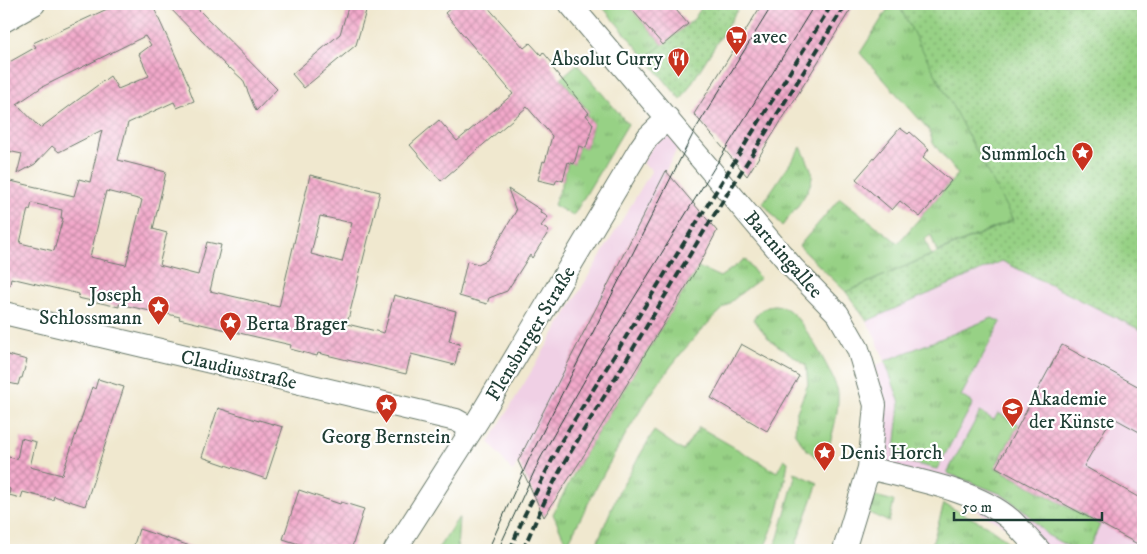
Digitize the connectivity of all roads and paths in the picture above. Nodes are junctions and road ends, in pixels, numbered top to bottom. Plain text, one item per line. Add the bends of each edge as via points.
1 (34, 4) edge
2 (570, 4) edge
3 (4, 21) edge
4 (668, 118) junction
5 (4, 313) edge
6 (472, 429) junction
7 (870, 468) junction
8 (395, 550) edge
9 (844, 550) edge
10 (1039, 550) edge

1 - 3 street
2 - 4 street, Bartningallee
4 - 6 street, Flensburger Straße via 641,147
4 - 7 street, Bartningallee via 794,268 838,314 848,331 858,349 875,406
5 - 6 street, Claudiusstraße via 456,420
6 - 8 street, Flensburger Straße
7 - 9 street, Bartningallee
7 - 10 street via 942,486 980,502 1010,519

